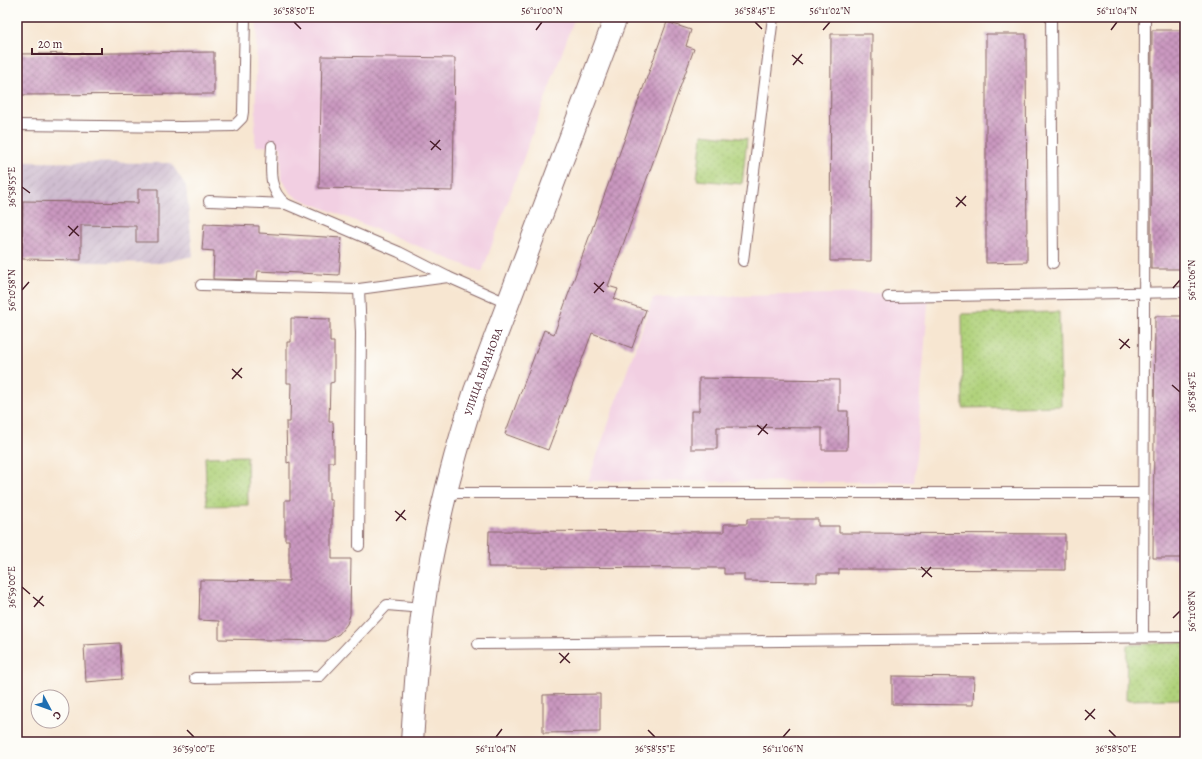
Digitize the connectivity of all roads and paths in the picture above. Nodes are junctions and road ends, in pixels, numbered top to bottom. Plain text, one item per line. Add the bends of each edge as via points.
1 (245, 17) edge
2 (616, 17) edge
3 (773, 17) edge
4 (1051, 17) edge
5 (1145, 17) edge
6 (17, 125) edge
7 (272, 146) dead end
8 (209, 201) dead end
9 (286, 204) junction
10 (743, 262) dead end
11 (1052, 263) dead end
12 (448, 277) junction
13 (201, 285) dead end
14 (359, 288) junction
15 (1144, 291) junction
16 (1185, 292) edge
17 (888, 296) dead end
18 (509, 304) junction
19 (446, 493) junction
20 (1143, 494) junction
21 (359, 546) dead end
22 (423, 608) junction
23 (1143, 636) junction
24 (1185, 637) edge
25 (478, 644) dead end
26 (196, 678) dead end
27 (412, 742) edge

1 - 6 lane via 243,112 242,118 234,126 180,128
2 - 18 street, УЛИЦА БАРАНОВА
3 - 10 lane
4 - 11 lane
5 - 15 lane
7 - 9 lane via 271,181 277,196
8 - 9 lane
9 - 12 lane via 399,252
12 - 14 lane
12 - 18 lane
13 - 14 lane
14 - 21 lane
15 - 16 lane
15 - 17 lane
15 - 20 lane
18 - 19 street, УЛИЦА БАРАНОВА via 471,405
19 - 20 lane
19 - 22 street, УЛИЦА БАРАНОВА
20 - 23 lane
22 - 26 lane via 387,605 320,676
22 - 27 street, УЛИЦА БАРАНОВА
23 - 24 lane
23 - 25 lane

